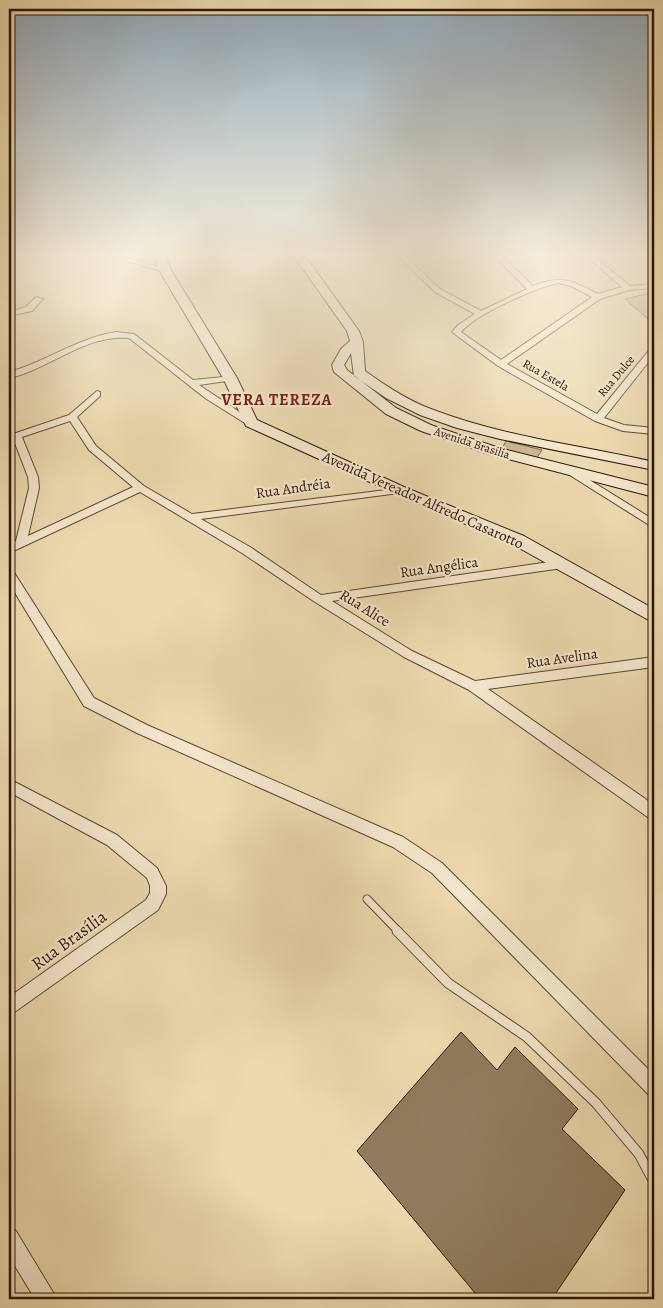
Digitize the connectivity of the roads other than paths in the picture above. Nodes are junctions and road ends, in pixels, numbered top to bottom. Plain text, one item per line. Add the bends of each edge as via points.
1 (193, 317) edge
2 (343, 317) edge
3 (476, 317) edge
4 (568, 317) edge
5 (357, 342) junction
6 (654, 350) edge
7 (501, 364) junction
8 (9, 375) edge
9 (354, 376) junction
10 (230, 378) junction
11 (192, 383) junction
12 (97, 394) dead end
13 (72, 417) junction
14 (598, 419) junction
15 (251, 424) junction
16 (654, 432) edge
17 (13, 436) edge
18 (654, 466) edge
19 (572, 472) junction
20 (140, 488) junction
21 (399, 490) junction
22 (654, 492) edge
23 (192, 517) junction
24 (654, 525) edge
25 (21, 544) junction
26 (9, 548) edge
27 (563, 564) junction
28 (9, 574) edge
29 (319, 599) junction
30 (654, 617) edge
31 (654, 662) edge
32 (474, 686) junction
33 (9, 785) edge
34 (654, 813) edge
35 (367, 899) dead end
36 (9, 1007) edge
37 (654, 1088) edge
38 (654, 1182) edge
39 (9, 1238) edge
40 (47, 1299) edge

1 - 10 street
2 - 5 street
3 - 7 street, Rua Estela via 458,327 458,336
4 - 7 street
5 - 9 street
5 - 9 street via 339,359 338,365
6 - 14 street, Rua Dulce
7 - 14 street, Rua Estela
8 - 11 street, Avenida Vereador Alfredo Casarotto via 32,369 98,338 121,333 131,336
9 - 18 street, Avenida Brasília via 397,400 452,421
9 - 19 street, Avenida Brasília via 391,411 426,428
10 - 11 street
10 - 15 street
11 - 15 street, Avenida Vereador Alfredo Casarotto
12 - 13 street
13 - 17 street
13 - 20 street, Rua Alice via 92,448
14 - 16 street, Rua Estela via 623,428
15 - 21 street, Avenida Vereador Alfredo Casarotto
17 - 25 street via 33,477 34,488
19 - 22 street, Avenida Brasília
19 - 24 street
20 - 23 street, Rua Alice
20 - 25 street
21 - 23 street, Rua Andréia
21 - 27 street, Avenida Vereador Alfredo Casarotto via 518,540
23 - 29 street, Rua Alice
25 - 26 street
27 - 29 street, Rua Angélica
27 - 30 street, Avenida Vereador Alfredo Casarotto
28 - 37 street via 89,702 142,729 398,842 437,868
29 - 32 street, Rua Alice via 408,654
31 - 32 street, Rua Avelina
32 - 34 street, Rua Alice
33 - 36 street, Rua Brasília via 119,845 152,873 158,886 152,905
35 - 38 lane via 448,983 527,1037 596,1103 639,1154
39 - 40 street

